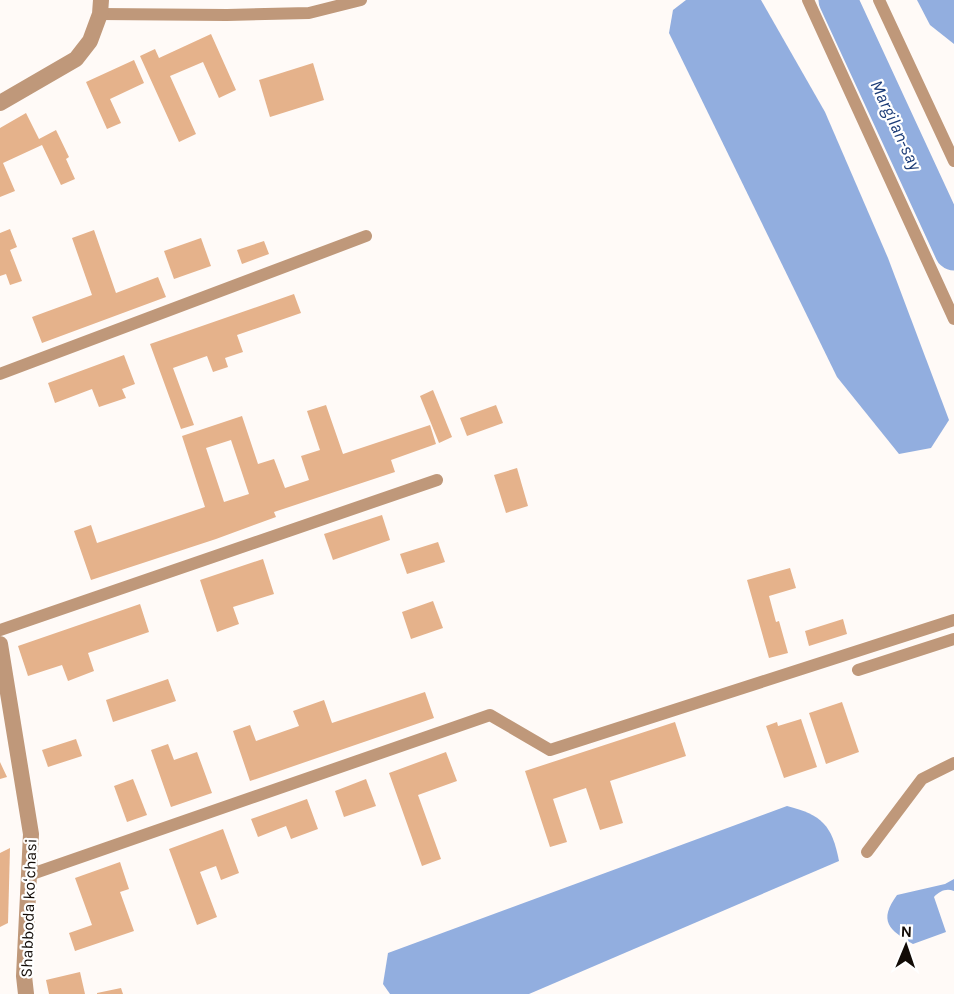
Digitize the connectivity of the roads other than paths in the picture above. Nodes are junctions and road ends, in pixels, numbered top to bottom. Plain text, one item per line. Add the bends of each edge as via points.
1 (361, 0) edge
2 (808, 0) edge
3 (879, 0) edge
4 (101, 7) edge
5 (0, 103) edge
6 (954, 161) edge
7 (366, 236) dead end
8 (954, 319) edge
9 (0, 374) edge
10 (437, 480) dead end
11 (954, 620) edge
12 (0, 630) edge
13 (954, 639) edge
14 (0, 644) edge
15 (858, 670) dead end
16 (954, 763) edge
17 (867, 852) dead end
18 (29, 875) junction
19 (26, 994) edge

1 - 4 lane via 309,13 227,15
2 - 8 lane
3 - 6 lane
4 - 5 street via 90,42 76,59
7 - 9 lane
10 - 12 lane
11 - 18 lane via 550,750 490,715
13 - 15 lane
14 - 18 street, Shabboda koʻchasi via 31,834
16 - 17 lane via 922,779
18 - 19 street, Shabboda koʻchasi

